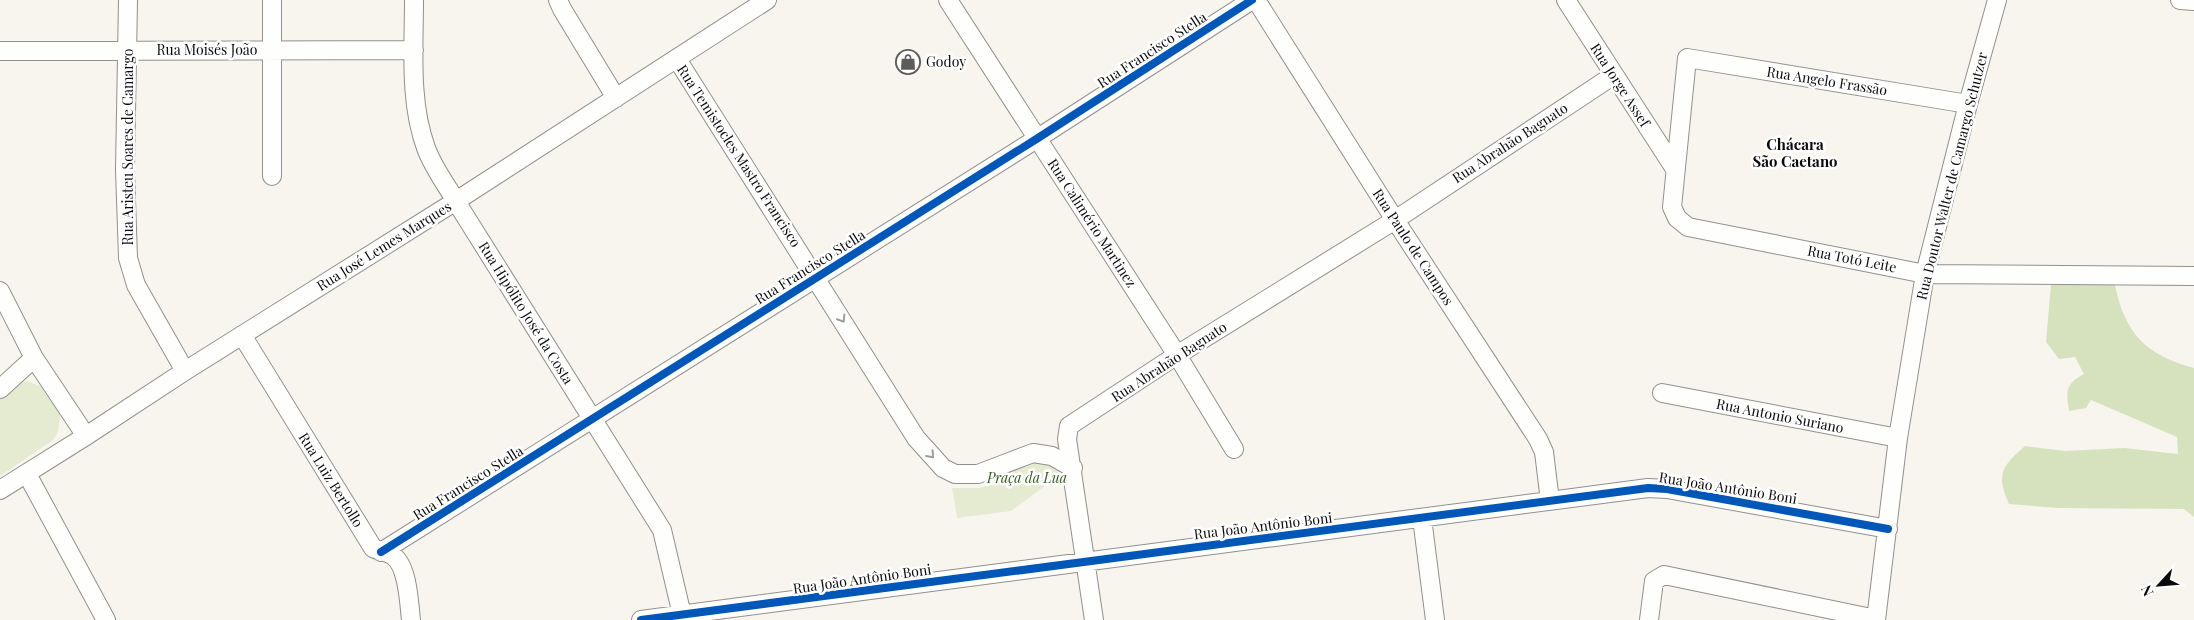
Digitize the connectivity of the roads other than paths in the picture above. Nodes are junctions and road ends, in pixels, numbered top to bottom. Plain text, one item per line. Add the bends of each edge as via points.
1 (128, 0) edge
2 (272, 0) edge
3 (414, 0) edge
4 (558, 0) edge
5 (767, 0) edge
6 (948, 0) edge
7 (1252, 0) edge
8 (1256, 0) edge
9 (1566, 0) edge
10 (1997, 0) edge
11 (2180, 0) edge
12 (2194, 1) edge
13 (128, 50) junction
14 (271, 50) junction
15 (414, 50) junction
16 (0, 51) edge
17 (1687, 58) joint
18 (677, 59) junction
19 (1614, 75) junction
20 (616, 98) junction
21 (1968, 104) junction
22 (1038, 138) junction
23 (1675, 169) junction
24 (272, 176) dead end
25 (456, 201) junction
26 (1395, 220) junction
27 (1925, 274) junction
28 (2194, 276) edge
29 (817, 278) junction
30 (0, 291) edge
31 (242, 335) junction
32 (1178, 355) junction
33 (34, 358) junction
34 (185, 371) junction
35 (0, 389) edge
36 (1662, 393) dead end
37 (593, 420) junction
38 (86, 436) junction
39 (1898, 438) junction
40 (1234, 448) dead end
41 (1073, 468) junction
42 (27, 474) junction
43 (0, 490) edge
44 (1550, 500) junction
45 (1422, 518) junction
46 (1888, 529) junction
47 (381, 552) junction
48 (1085, 562) junction
49 (748, 613) edge
50 (682, 615) junction
51 (1876, 619) edge
52 (106, 620) edge
53 (411, 620) edge
54 (641, 620) edge
55 (1094, 620) edge
56 (1435, 620) edge
57 (1649, 620) edge

1 - 13 street, Rua Aristeu Soares de Camargo
2 - 14 street
3 - 15 street, Rua Hipólito José da Costa
4 - 20 street
5 - 18 street, Rua José Lemes Marques
6 - 22 street, Rua Calimério Martinez
7 - 22 street, Rua Francisco Stella
8 - 26 street, Rua Paulo de Campos
9 - 19 street, Rua Jorge Assef
10 - 21 street, Rua Doutor Walter de Camargo Schutzer
11 - 12 street
13 - 14 street, Rua Moisés João
13 - 16 street, Rua Moisés João
13 - 34 street, Rua Aristeu Soares de Camargo via 125,170 128,258 136,285
14 - 15 street, Rua Moisés João
14 - 24 street
15 - 25 street, Rua Hipólito José da Costa via 416,108 426,147
17 - 21 street, Rua Angelo Frassão
17 - 23 street, Rua Totó Leite
18 - 20 street, Rua José Lemes Marques
18 - 29 street, Rua Temistocles Mastro Francisco
19 - 23 street, Rua Jorge Assef
19 - 26 street, Rua Abrahão Bagnato
20 - 25 street, Rua José Lemes Marques
21 - 27 street, Rua Doutor Walter de Camargo Schutzer
22 - 29 street, Rua Francisco Stella
22 - 32 street, Rua Calimério Martinez
23 - 27 street, Rua Totó Leite via 1672,207 1677,218 1688,227
25 - 31 street, Rua José Lemes Marques
25 - 37 street, Rua Hipólito José da Costa
26 - 32 street, Rua Abrahão Bagnato
26 - 44 street, Rua Paulo de Campos via 1538,439 1544,452
27 - 28 street, Rua Totó Leite
27 - 39 street, Rua Doutor Walter de Camargo Schutzer
29 - 37 street, Rua Francisco Stella
29 -> 41 street via 916,438 942,468 955,474 978,474 1033,453 1052,456
30 - 33 street
31 - 34 street, Rua José Lemes Marques
31 - 47 street, Rua Luiz Bertollo via 373,548
32 - 40 street, Rua Calimério Martinez
32 - 41 street, Rua Abrahão Bagnato via 1069,426 1067,439
33 - 35 street
33 - 38 street
34 - 38 street, Rua José Lemes Marques
36 - 39 street, Rua Antonio Suriano
37 - 47 street, Rua Francisco Stella
37 - 50 street, Rua Hipólito José da Costa via 662,530
38 - 42 street, Rua José Lemes Marques
39 - 46 street, Rua Doutor Walter de Camargo Schutzer
41 - 48 street
42 - 43 street, Rua José Lemes Marques
42 - 52 street
44 - 45 street, Rua João Antônio Boni
44 - 46 street, Rua João Antônio Boni via 1648,488 1667,489
45 - 48 street, Rua João Antônio Boni
45 - 56 street
46 - 51 street, Rua Doutor Walter de Camargo Schutzer
47 - 53 street, Rua Luiz Bertollo via 392,554 400,563
48 - 49 street, Rua João Antônio Boni
48 - 55 street
49 - 50 street, Rua João Antônio Boni
50 - 54 street, Rua João Antônio Boni
51 - 57 street via 1664,575 1654,581

